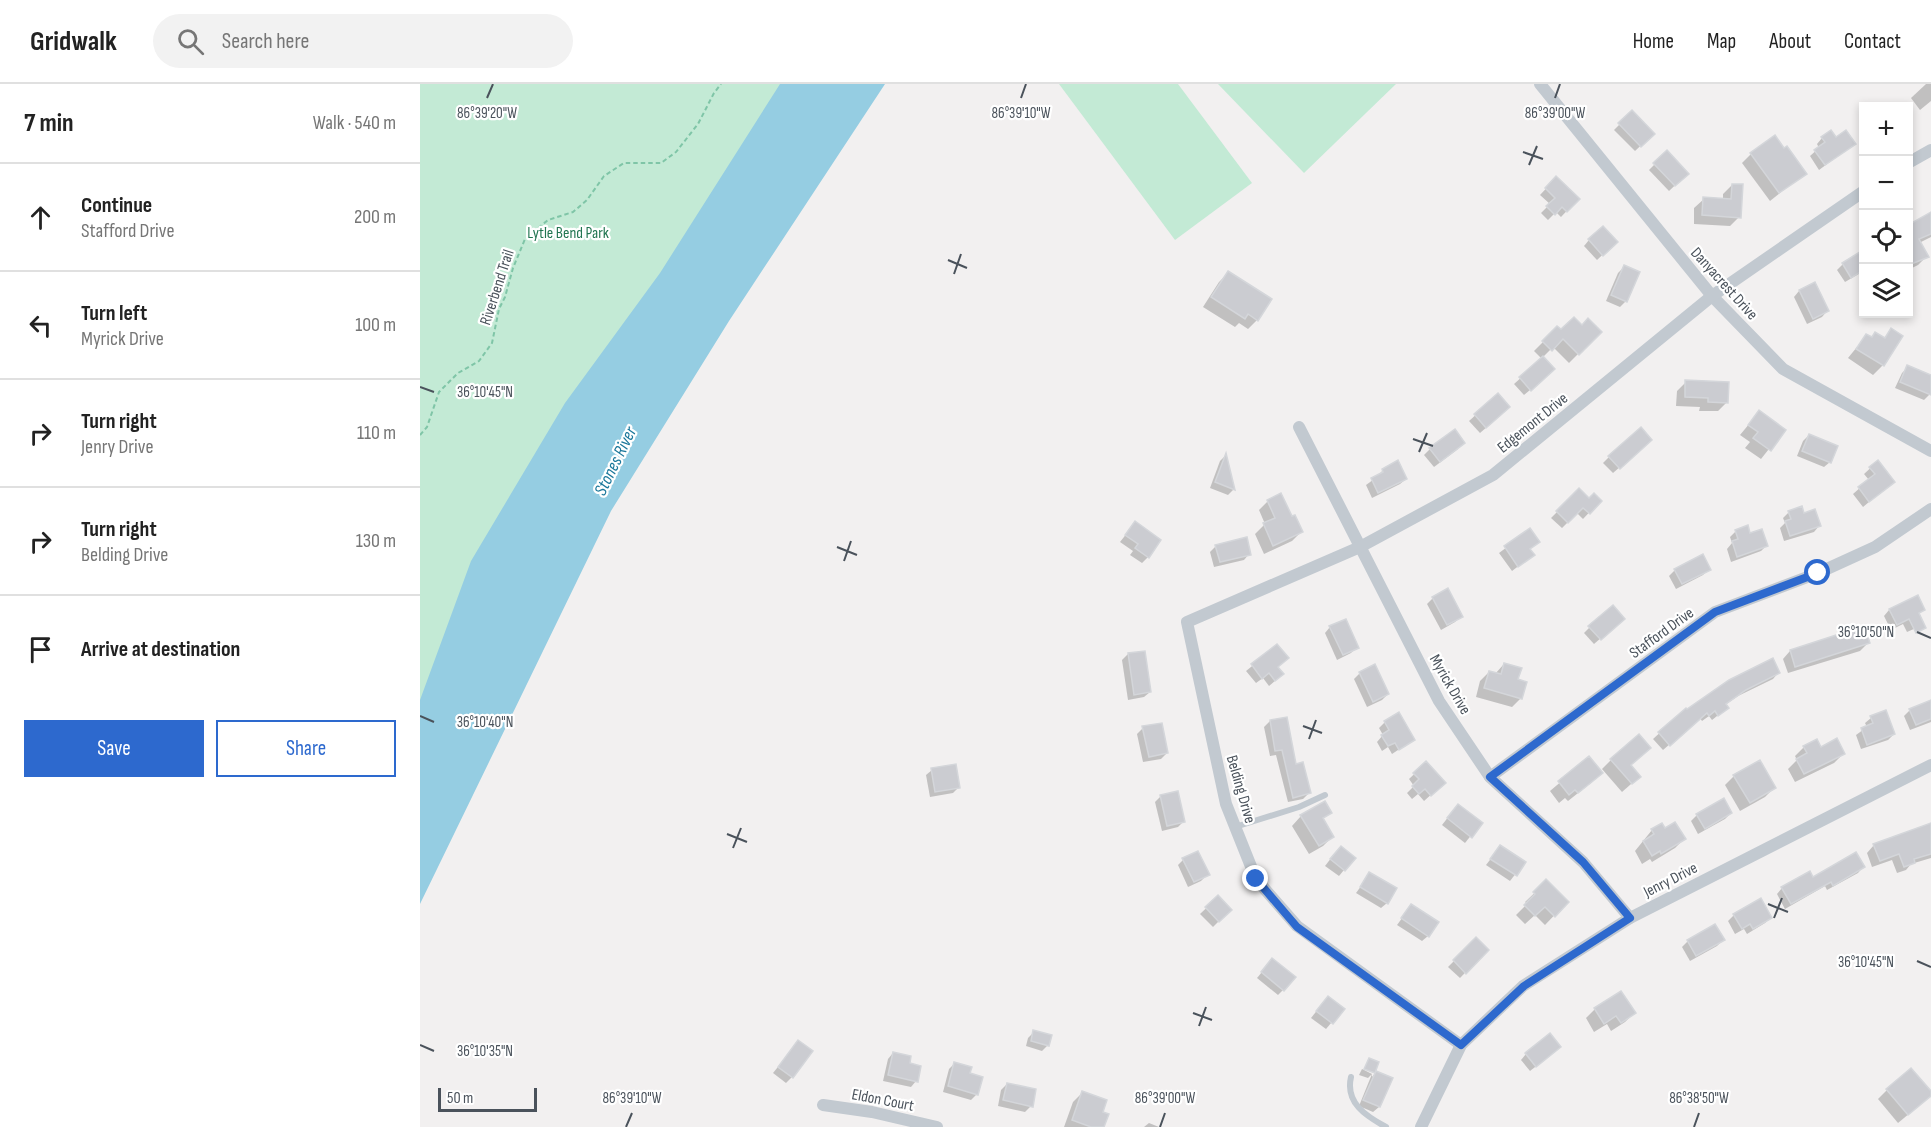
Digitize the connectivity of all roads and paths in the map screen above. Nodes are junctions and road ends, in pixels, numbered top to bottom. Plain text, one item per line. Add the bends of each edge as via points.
1 (721, 84) edge
2 (1540, 84) edge
3 (1931, 150) edge
4 (1913, 160) edge
5 (1859, 194) edge
6 (1712, 296) junction
7 (1299, 427) dead end
8 (420, 435) edge
9 (1931, 451) edge
10 (1931, 509) edge
11 (1360, 547) junction
12 (1187, 622) joint
13 (1931, 765) edge
14 (1490, 777) junction
15 (1325, 795) dead end
16 (1235, 827) junction
17 (1630, 918) junction
18 (1461, 1045) junction
19 (1351, 1077) dead end
20 (823, 1105) dead end
21 (937, 1127) edge
22 (1386, 1127) edge
23 (1421, 1127) edge

1 - 8 path, Riverbend Trail via 676,152 661,163 624,163 604,176 573,212 548,220 525,239 499,309 492,343 479,361 458,373 440,392 427,428
2 - 6 street, Danyacrest Drive
3 - 4 street
5 - 6 street, Edgemont Drive
6 - 9 street, Danyacrest Drive via 1782,369
6 - 11 street, Edgemont Drive via 1493,475
7 - 11 street, Myrick Drive
10 - 14 street, Stafford Drive via 1875,547 1715,612
11 - 12 street, Edgemont Drive
11 - 14 street, Myrick Drive via 1439,701
12 - 16 street, Belding Drive via 1226,804
13 - 17 street, Jenry Drive
14 - 17 street, Myrick Drive via 1583,862
15 - 16 lane
16 - 18 street, Belding Drive via 1256,879 1297,927
17 - 18 street, Jenry Drive via 1524,986
18 - 23 street, Jenry Drive
19 - 22 lane via 1348,1088 1353,1100 1365,1115
20 - 21 street, Eldon Court

